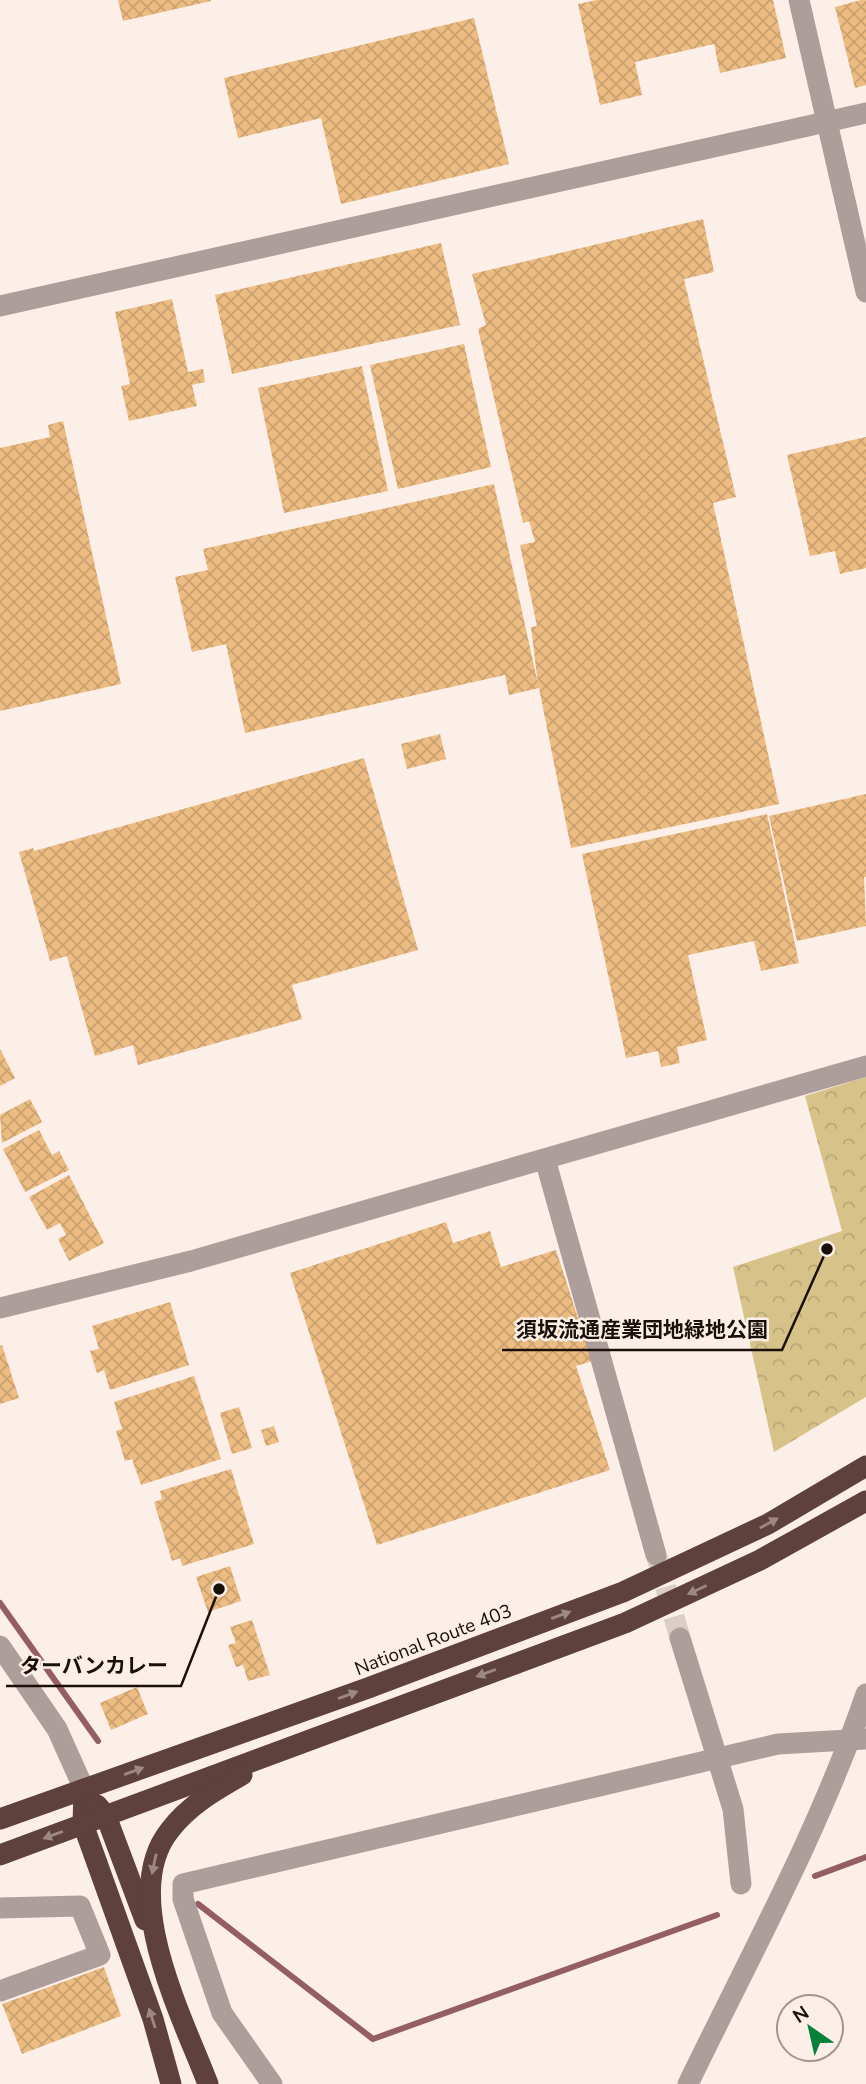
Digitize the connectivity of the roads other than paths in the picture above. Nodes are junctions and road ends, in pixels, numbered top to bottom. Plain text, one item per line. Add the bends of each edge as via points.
1 (799, 0) edge
2 (866, 113) edge
3 (826, 123) junction
4 (866, 292) edge
5 (0, 306) edge
6 (866, 1066) edge
7 (545, 1159) junction
8 (0, 1308) edge
9 (866, 1466) edge
10 (866, 1501) edge
11 (656, 1555) tunnel mouth
12 (680, 1638) tunnel mouth
13 (0, 1646) edge
14 (866, 1694) edge
15 (858, 1740) edge
16 (296, 1745) junction
17 (718, 1759) junction
18 (84, 1789) junction
19 (106, 1816) junction
20 (0, 1819) edge
21 (83, 1824) junction
22 (0, 1855) edge
23 (741, 1884) dead end
24 (0, 1908) edge
25 (160, 1961) junction
26 (0, 1991) edge
27 (171, 2084) edge
28 (208, 2084) edge
29 (272, 2084) edge
30 (688, 2084) edge

1 - 3 street
2 - 3 street
3 - 4 street
3 - 5 street
6 - 7 street
7 - 8 street via 191,1261
7 - 11 street
18 -> 9 highway, National Route 403 via 623,1592 768,1524
10 -> 16 highway via 760,1560 625,1623
12 - 17 street
13 - 18 street via 57,1729
14 - 15 street
15 - 17 street via 778,1745
15 - 30 street
16 - 19 highway
16 -> 25 highway via 198,1802 168,1832 157,1850 150,1896
17 - 23 street via 733,1809
17 - 29 street via 183,1884 183,1899 222,2013
18 - 19 highway
18 - 20 highway, National Route 403
18 - 21 highway
19 - 21 highway
19 - 25 highway
21 -> 22 highway
27 -> 21 highway via 153,2019
24 - 26 street via 80,1906 100,1955
25 - 28 highway

